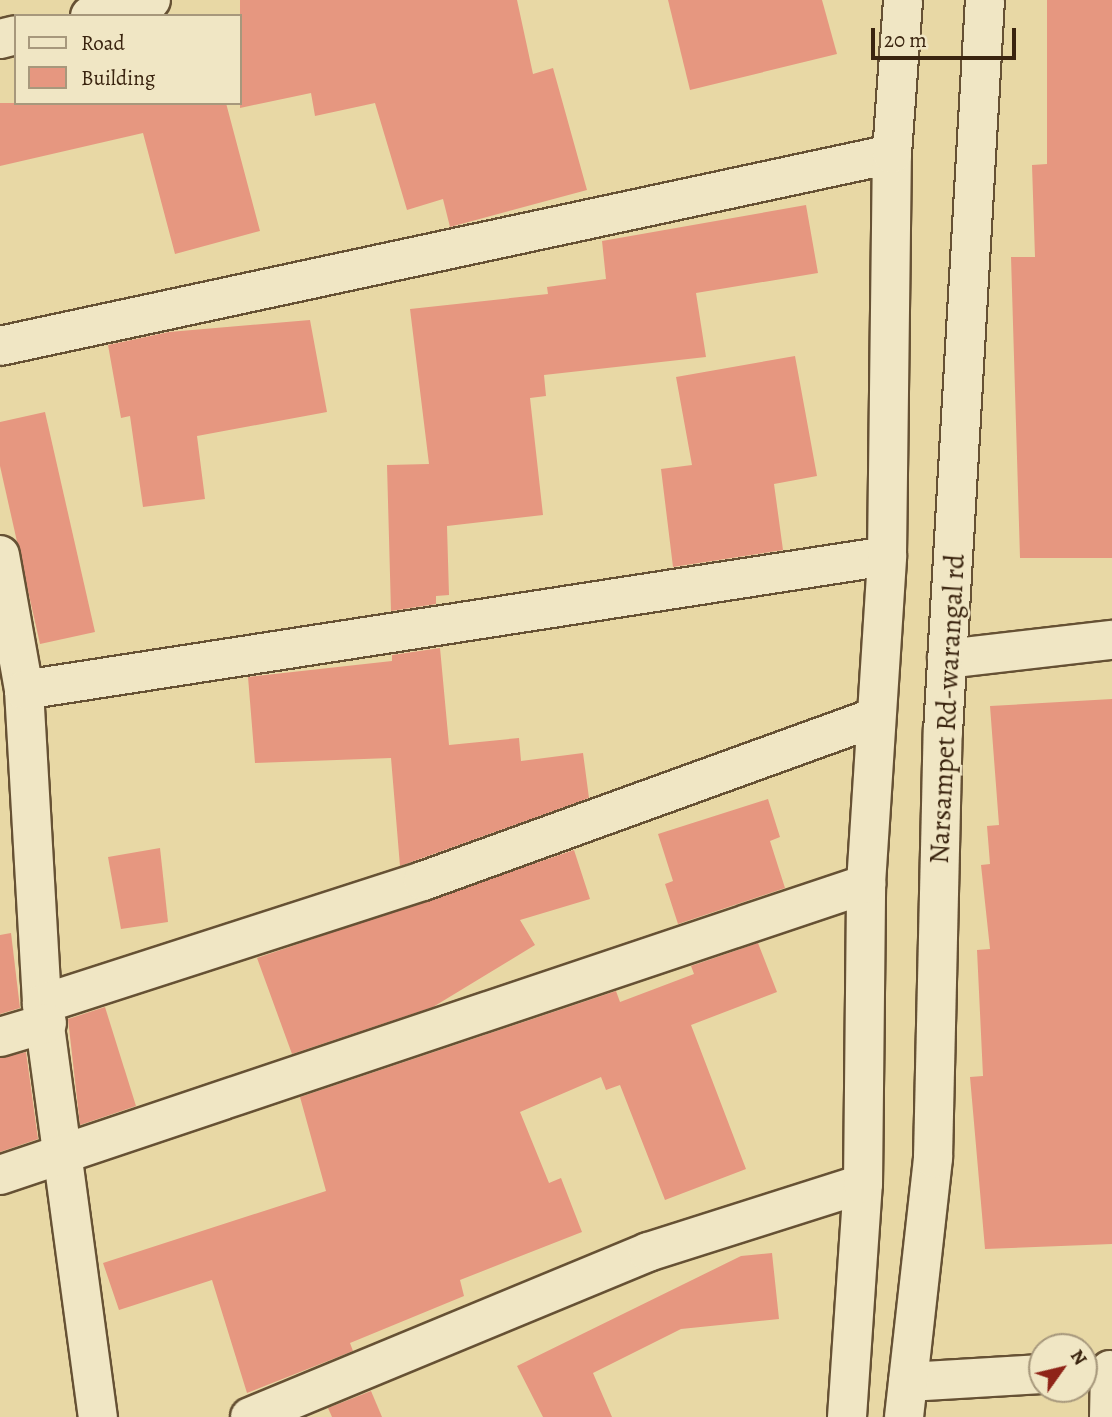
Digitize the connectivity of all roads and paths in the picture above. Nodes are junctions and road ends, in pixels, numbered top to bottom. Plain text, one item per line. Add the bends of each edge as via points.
1 (151, 0) edge
2 (903, 0) edge
3 (985, 0) edge
4 (98, 14) edge
5 (892, 154) junction
6 (0, 346) edge
7 (0, 555) edge
8 (887, 556) junction
9 (8, 639) edge
10 (1112, 639) edge
11 (947, 659) junction
12 (24, 690) junction
13 (874, 718) junction
14 (866, 884) junction
15 (45, 1014) junction
16 (0, 1037) edge
17 (66, 1152) junction
18 (0, 1175) edge
19 (863, 1184) junction
20 (1102, 1371) edge
21 (1028, 1377) edge
22 (906, 1400) edge
23 (98, 1417) edge
24 (250, 1417) edge
25 (848, 1417) edge
26 (1109, 1417) edge

1 - 4 street
2 - 5 street
3 - 11 street, Narsampet Rd-warangal rd
5 - 6 street
5 - 8 street
7 - 9 street
8 - 12 street via 776,577
8 - 13 street
9 - 12 street
10 - 11 street
11 - 22 street, Narsampet Rd-warangal rd via 933,1158
12 - 15 street
13 - 14 street
13 - 15 street
14 - 17 street
14 - 19 street
15 - 16 street
15 - 17 street
17 - 18 street
17 - 23 street
19 - 24 street via 648,1252
19 - 25 street
20 - 26 street
21 - 22 street

